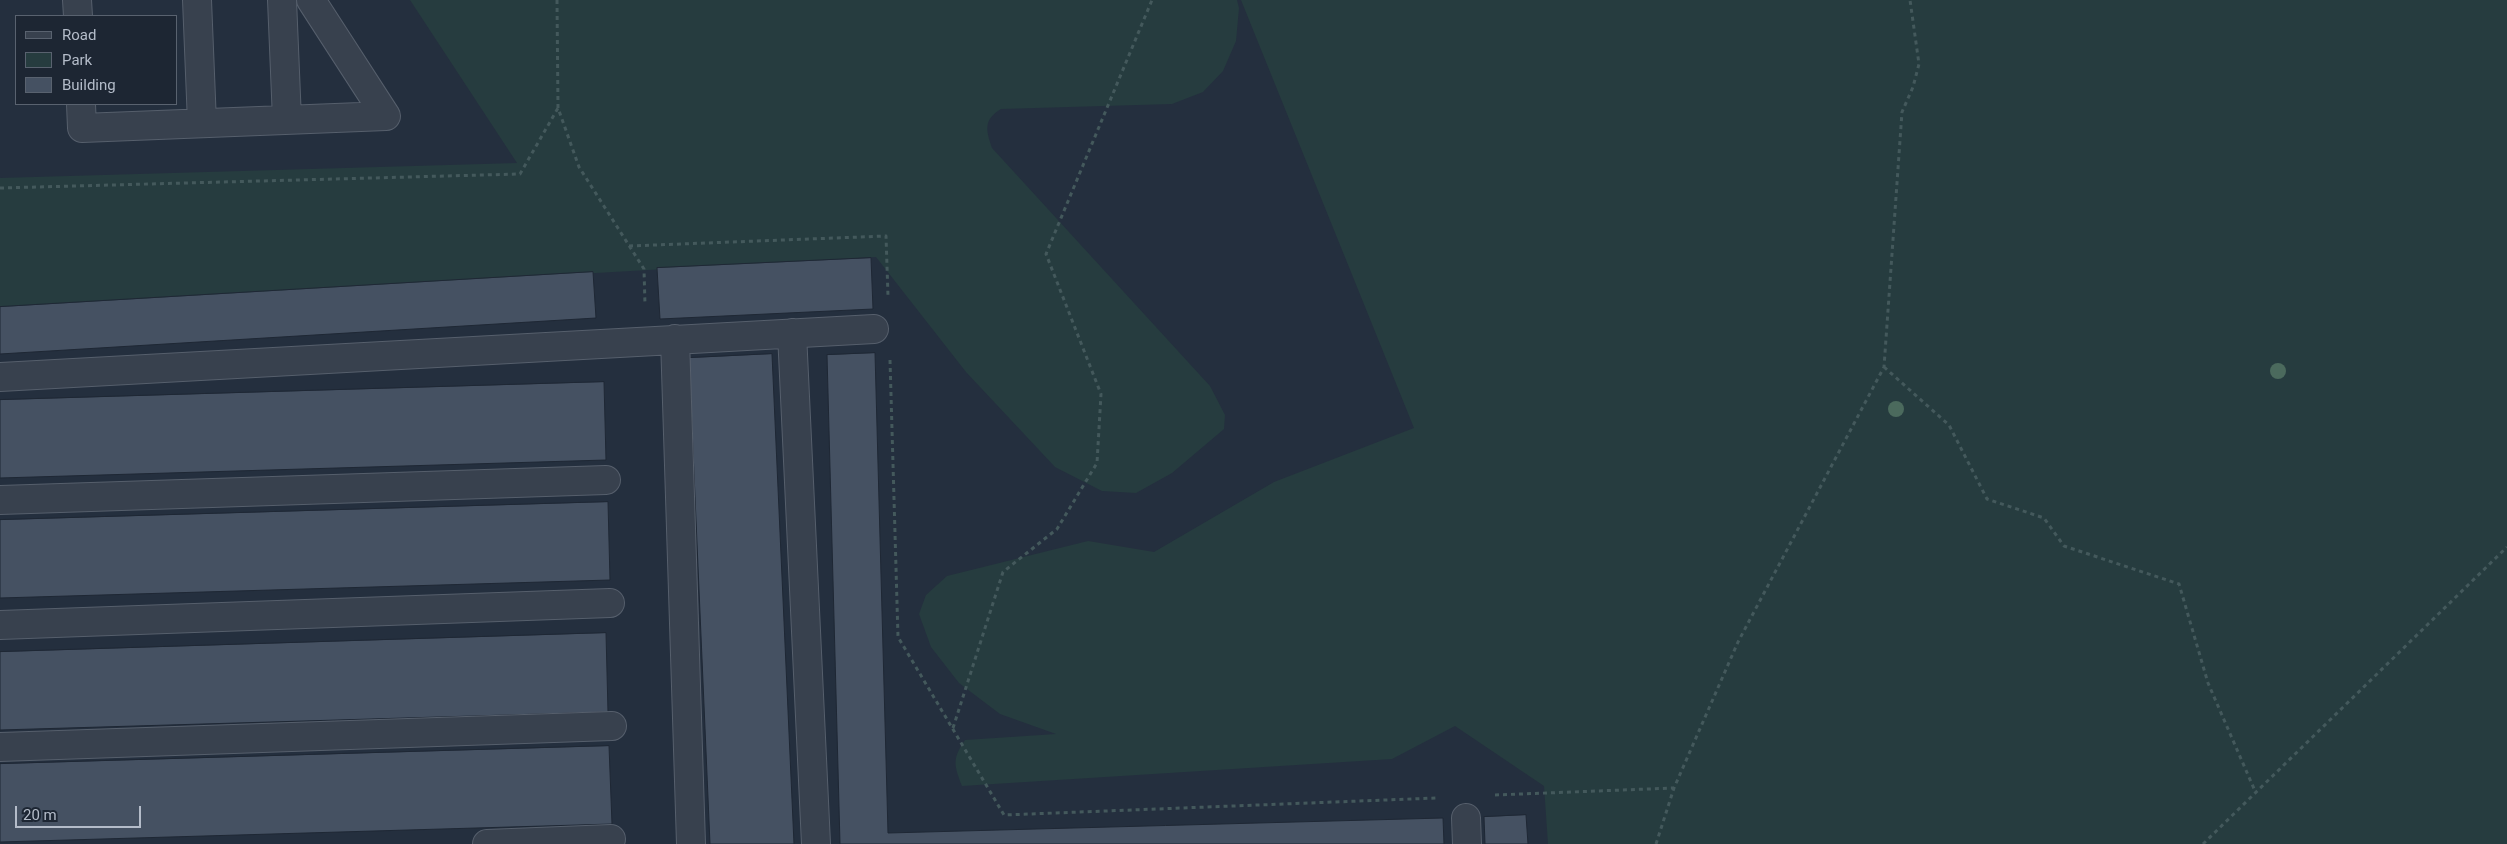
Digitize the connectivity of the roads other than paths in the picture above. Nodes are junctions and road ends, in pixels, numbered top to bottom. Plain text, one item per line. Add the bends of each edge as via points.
1 (77, 0) edge
2 (197, 0) edge
3 (282, 0) edge
4 (311, 0) edge
5 (78, 15) edge
6 (81, 105) edge
7 (287, 120) junction
8 (202, 123) junction
9 (874, 328) dead end
10 (792, 333) junction
11 (675, 339) junction
12 (0, 377) edge
13 (606, 480) dead end
14 (0, 500) edge
15 (610, 603) dead end
16 (0, 624) edge
17 (612, 726) dead end
18 (0, 747) edge
19 (611, 839) dead end
20 (487, 844) edge
21 (691, 844) edge
22 (816, 844) edge

1 - 5 lane
2 - 8 lane
3 - 7 lane
4 - 7 lane via 386,116
6 - 8 lane via 82,128
7 - 8 lane
9 - 10 lane
10 - 11 lane
10 - 22 lane
11 - 12 lane
11 - 21 lane
13 - 14 lane
15 - 16 lane
17 - 18 lane
19 - 20 lane

